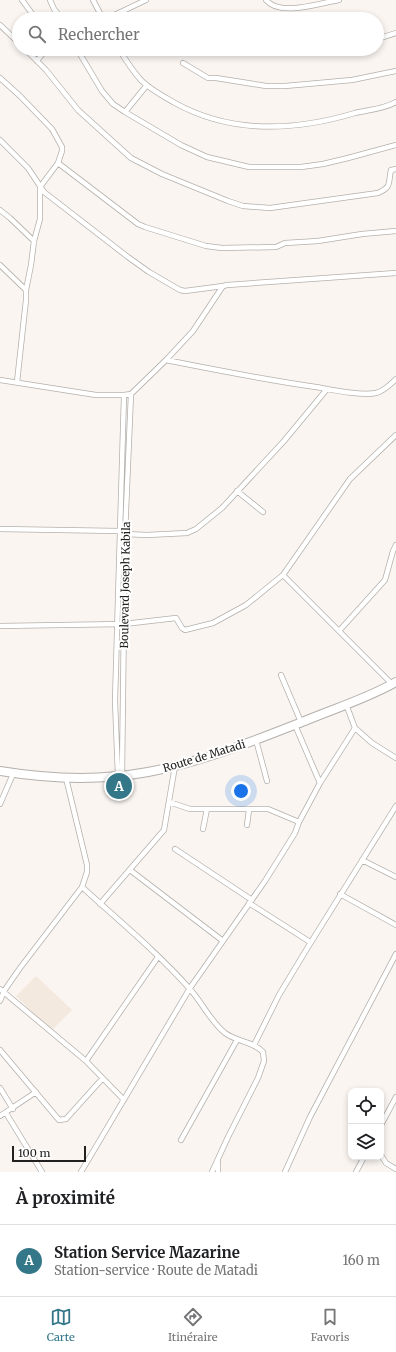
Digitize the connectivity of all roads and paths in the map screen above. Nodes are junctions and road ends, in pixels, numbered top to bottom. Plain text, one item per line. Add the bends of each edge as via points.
1 (22, 0) edge
2 (50, 0) edge
3 (94, 0) edge
4 (146, 0) edge
5 (266, 0) edge
6 (339, 0) edge
7 (31, 12) edge
8 (56, 12) edge
9 (100, 12) edge
10 (121, 12) edge
11 (0, 25) edge
12 (396, 33) edge
13 (12, 36) edge
14 (384, 37) edge
15 (32, 56) edge
16 (41, 56) edge
17 (81, 56) edge
18 (123, 56) edge
19 (37, 61) junction
20 (182, 63) dead end
21 (396, 71) edge
22 (0, 78) edge
23 (147, 85) junction
24 (396, 102) edge
25 (125, 112) junction
26 (0, 140) edge
27 (396, 145) edge
28 (58, 163) junction
29 (396, 169) edge
30 (40, 187) junction
31 (0, 210) edge
32 (396, 231) edge
33 (34, 241) junction
34 (0, 265) edge
35 (396, 273) edge
36 (223, 286) junction
37 (26, 290) junction
38 (166, 360) junction
39 (396, 379) edge
40 (0, 380) edge
41 (17, 382) junction
42 (327, 389) junction
43 (131, 394) junction
44 (124, 396) junction
45 (396, 435) edge
46 (237, 491) junction
47 (263, 512) dead end
48 (0, 529) edge
49 (119, 531) junction
50 (125, 534) junction
51 (396, 545) edge
52 (283, 575) junction
53 (118, 624) junction
54 (124, 624) junction
55 (0, 626) edge
56 (339, 630) junction
57 (281, 675) dead end
58 (394, 683) edge
59 (346, 704) junction
60 (298, 723) junction
61 (355, 728) junction
62 (256, 740) junction
63 (396, 758) edge
64 (175, 766) junction
65 (0, 771) edge
66 (13, 774) junction
67 (120, 776) junction
68 (66, 778) junction
69 (268, 781) dead end
70 (320, 783) junction
71 (169, 802) junction
72 (0, 804) edge
73 (396, 806) edge
74 (207, 810) junction
75 (249, 810) junction
76 (299, 822) junction
77 (247, 825) dead end
78 (203, 829) dead end
79 (175, 849) dead end
80 (362, 860) junction
81 (130, 870) junction
82 (396, 877) edge
83 (82, 888) junction
84 (340, 894) junction
85 (250, 902) junction
86 (100, 904) junction
87 (396, 925) edge
88 (223, 941) junction
89 (310, 942) junction
90 (396, 954) edge
91 (158, 957) junction
92 (190, 988) junction
93 (2, 990) edge
94 (0, 1001) edge
95 (237, 1040) junction
96 (254, 1045) junction
97 (0, 1050) edge
98 (86, 1061) junction
99 (102, 1079) junction
100 (0, 1088) edge
101 (36, 1092) junction
102 (396, 1098) edge
103 (124, 1100) junction
104 (12, 1109) junction
105 (6, 1113) junction
106 (0, 1116) edge
107 (382, 1124) edge
108 (181, 1140) dead end
109 (218, 1158) junction
110 (362, 1160) edge
111 (384, 1160) edge
112 (396, 1169) edge
113 (42, 1172) edge
114 (81, 1172) edge
115 (212, 1172) edge
116 (218, 1172) edge
117 (285, 1172) edge
118 (356, 1172) edge

1 - 7 street
2 - 8 street
3 - 9 street
4 - 10 street
5 - 6 street via 275,7 287,8
11 - 13 street
12 - 14 street
15 - 19 street
16 - 19 street
17 - 25 street via 102,91 113,104
18 - 23 street via 133,71
19 - 29 street via 78,110 131,158 162,174 243,206 270,208 378,193 386,190 391,170
20 - 21 street via 210,79 266,86 352,80
22 - 28 street via 55,133 62,147
23 - 24 street via 165,98 200,116 239,125 281,126 318,123
23 - 25 street
25 - 27 street via 193,152 222,162 249,167 302,167 323,164
26 - 30 street via 28,168
28 - 30 street
28 - 32 street via 138,224 206,246 276,247 285,243
30 - 33 street via 40,219
30 - 36 street via 128,257 180,290
31 - 33 street
33 - 37 street
34 - 37 street
35 - 36 street
36 - 38 street via 193,332
37 - 41 street
38 - 42 street
38 - 43 street
39 - 42 street via 378,392
40 - 41 street
41 - 44 street
42 - 46 street via 284,441
43 - 44 street
43 - 50 street, Boulevard Joseph Kabila
44 - 49 street, Boulevard Joseph Kabila
45 - 52 street via 350,479
46 - 47 street
46 - 50 street via 222,508 187,533
48 - 49 street
49 - 50 street
49 - 53 street, Boulevard Joseph Kabila
50 - 54 street, Boulevard Joseph Kabila
51 - 56 street via 385,580
52 - 54 street via 246,605 213,623 185,630 176,618
52 - 56 street
53 - 54 street
53 - 55 street
53 - 67 street, Boulevard Joseph Kabila via 116,701
54 - 67 street, Boulevard Joseph Kabila
56 - 58 street
57 - 60 street
58 - 59 highway, Route de Matadi
59 - 60 highway, Route de Matadi
59 - 61 street
60 - 62 highway, Route de Matadi
60 - 70 street
61 - 63 street via 372,743
61 - 70 street
62 - 64 highway, Route de Matadi
62 - 69 street
64 - 67 highway, Route de Matadi
64 - 71 street
65 - 66 highway, Route de Matadi
66 - 68 highway, Route de Matadi
66 - 72 street
67 - 68 highway, Route de Matadi
68 - 83 street via 87,865
70 - 76 street
71 - 74 street via 190,809
71 - 81 street via 164,830
73 - 80 street
74 - 75 street
74 - 78 street
75 - 76 street via 268,809
75 - 77 street
76 - 85 street
79 - 85 street
80 - 82 street
80 - 84 street
81 - 86 street
81 - 88 street
83 - 86 street
83 - 93 street
84 - 87 street
84 - 89 street
85 - 88 street
85 - 89 street
86 - 91 street
88 - 92 street
89 - 96 street
90 - 117 street via 310,1117
91 - 92 street
91 - 98 street
92 - 95 street via 225,1033
92 - 103 street
93 - 94 street
93 - 98 street
95 - 96 street
95 - 108 street
96 - 109 street via 263,1052 264,1061
97 - 101 street
98 - 99 street
99 - 101 street via 66,1119 61,1120
99 - 103 street
100 - 104 street
101 - 104 street
102 - 107 street
103 - 114 street
104 - 105 street
105 - 106 street
105 - 113 street
109 - 115 street
109 - 116 street
110 - 118 street
111 - 112 street

